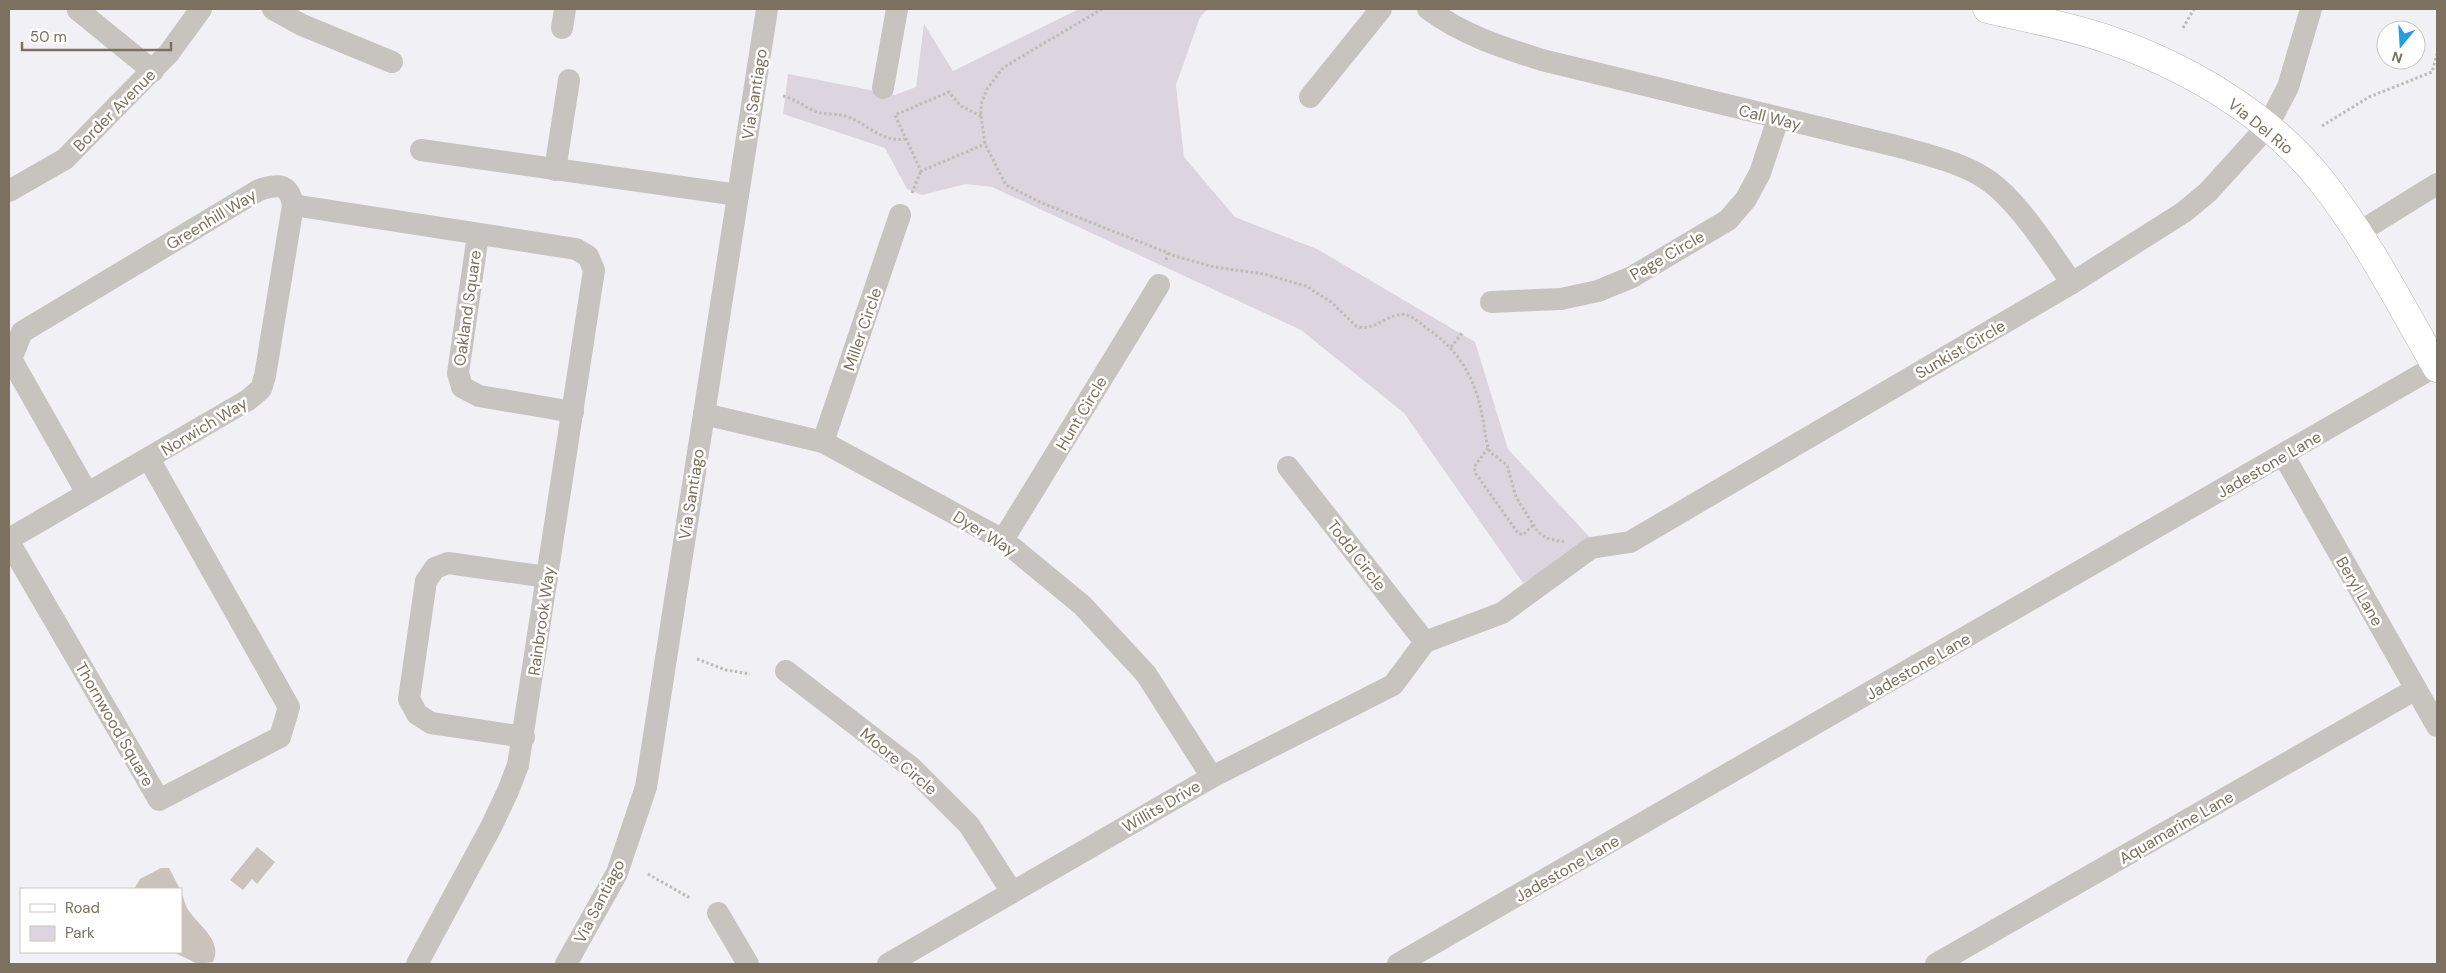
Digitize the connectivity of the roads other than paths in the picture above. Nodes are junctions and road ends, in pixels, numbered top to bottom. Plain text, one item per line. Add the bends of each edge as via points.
1 (201, 9) edge
2 (273, 9) edge
3 (767, 9) edge
4 (897, 9) edge
5 (1381, 9) edge
6 (1428, 9) edge
7 (1987, 9) edge
8 (2311, 9) edge
9 (78, 10) edge
10 (392, 62) dead end
11 (153, 71) junction
12 (569, 80) dead end
13 (882, 88) dead end
14 (1310, 98) dead end
15 (1778, 119) junction
16 (2268, 127) junction
17 (421, 150) dead end
18 (554, 170) junction
19 (2437, 184) edge
20 (9, 191) edge
21 (738, 195) junction
22 (293, 205) junction
23 (900, 215) dead end
24 (2358, 233) junction
25 (478, 235) junction
26 (2072, 283) junction
27 (1158, 285) dead end
28 (1491, 302) dead end
29 (2437, 367) edge
30 (573, 412) junction
31 (704, 414) junction
32 (823, 442) junction
33 (2284, 456) junction
34 (149, 459) junction
35 (1288, 467) dead end
36 (87, 493) junction
37 (9, 540) edge
38 (1003, 540) junction
39 (547, 577) junction
40 (1425, 642) junction
41 (786, 671) dead end
42 (2416, 689) junction
43 (2437, 726) edge
44 (524, 737) junction
45 (1212, 777) junction
46 (1012, 892) junction
47 (718, 913) dead end
48 (417, 964) edge
49 (566, 964) edge
50 (748, 964) edge
51 (888, 964) edge
52 (1398, 964) edge
53 (1936, 964) edge

1 - 11 street, Border Avenue
2 - 10 street via 302,25
3 - 21 street, Via Santiago
4 - 13 street
5 - 14 street
6 - 15 street, Call Way via 1490,44
7 - 16 main road, Via Del Rio via 2103,38 2168,63 2235,102
8 - 16 street, Sunkist Circle via 2288,87
9 - 11 street
11 - 20 street, Border Avenue via 65,160
12 - 18 street
15 - 26 street, Call Way via 1948,160 1987,179 2015,206
15 - 28 street, Page Circle via 1760,173 1728,220 1632,277 1598,291 1561,299
16 - 24 main road, Via Del Rio via 2319,178
16 - 26 street, Sunkist Circle via 2208,192 2184,212
17 - 18 street
18 - 21 street
19 - 24 street
21 - 31 street, Via Santiago
22 - 25 street
22 - 34 street, Norwich Way via 261,389
22 - 36 street, Greenhill Way via 291,194 284,187 271,186 260,190 22,332 11,359
23 - 32 street, Miller Circle
24 - 29 main road, Via Del Rio
25 - 30 street, Oakland Square via 458,373 462,387 479,396
25 - 30 street, Rainbrook Way via 576,248 588,256 594,270
26 - 40 street, Sunkist Circle via 1630,542 1591,548 1502,613
27 - 38 street, Hunt Circle
29 - 33 street, Jadestone Lane
30 - 39 street, Rainbrook Way
31 - 32 street, Dyer Way
31 - 49 street, Via Santiago via 646,787 617,873
32 - 38 street, Dyer Way
33 - 42 street, Beryl Lane
33 - 52 street, Jadestone Lane
34 - 36 street, Norwich Way
34 - 37 street, Thornwood Square via 290,707 280,737 159,800
35 - 40 street, Todd Circle
36 - 37 street, Norwich Way
38 - 45 street, Dyer Way via 1082,605 1146,674
39 - 44 street, Rainbrook Way
39 - 44 street via 448,563 435,568 426,580 409,699 417,714 431,724
40 - 45 street, Willits Drive via 1392,685
41 - 46 street, Moore Circle via 912,768 969,825
42 - 43 street, Beryl Lane
42 - 53 street, Aquamarine Lane
44 - 48 street, Rainbrook Way via 508,791
45 - 46 street, Willits Drive
46 - 51 street, Willits Drive
47 - 50 street

